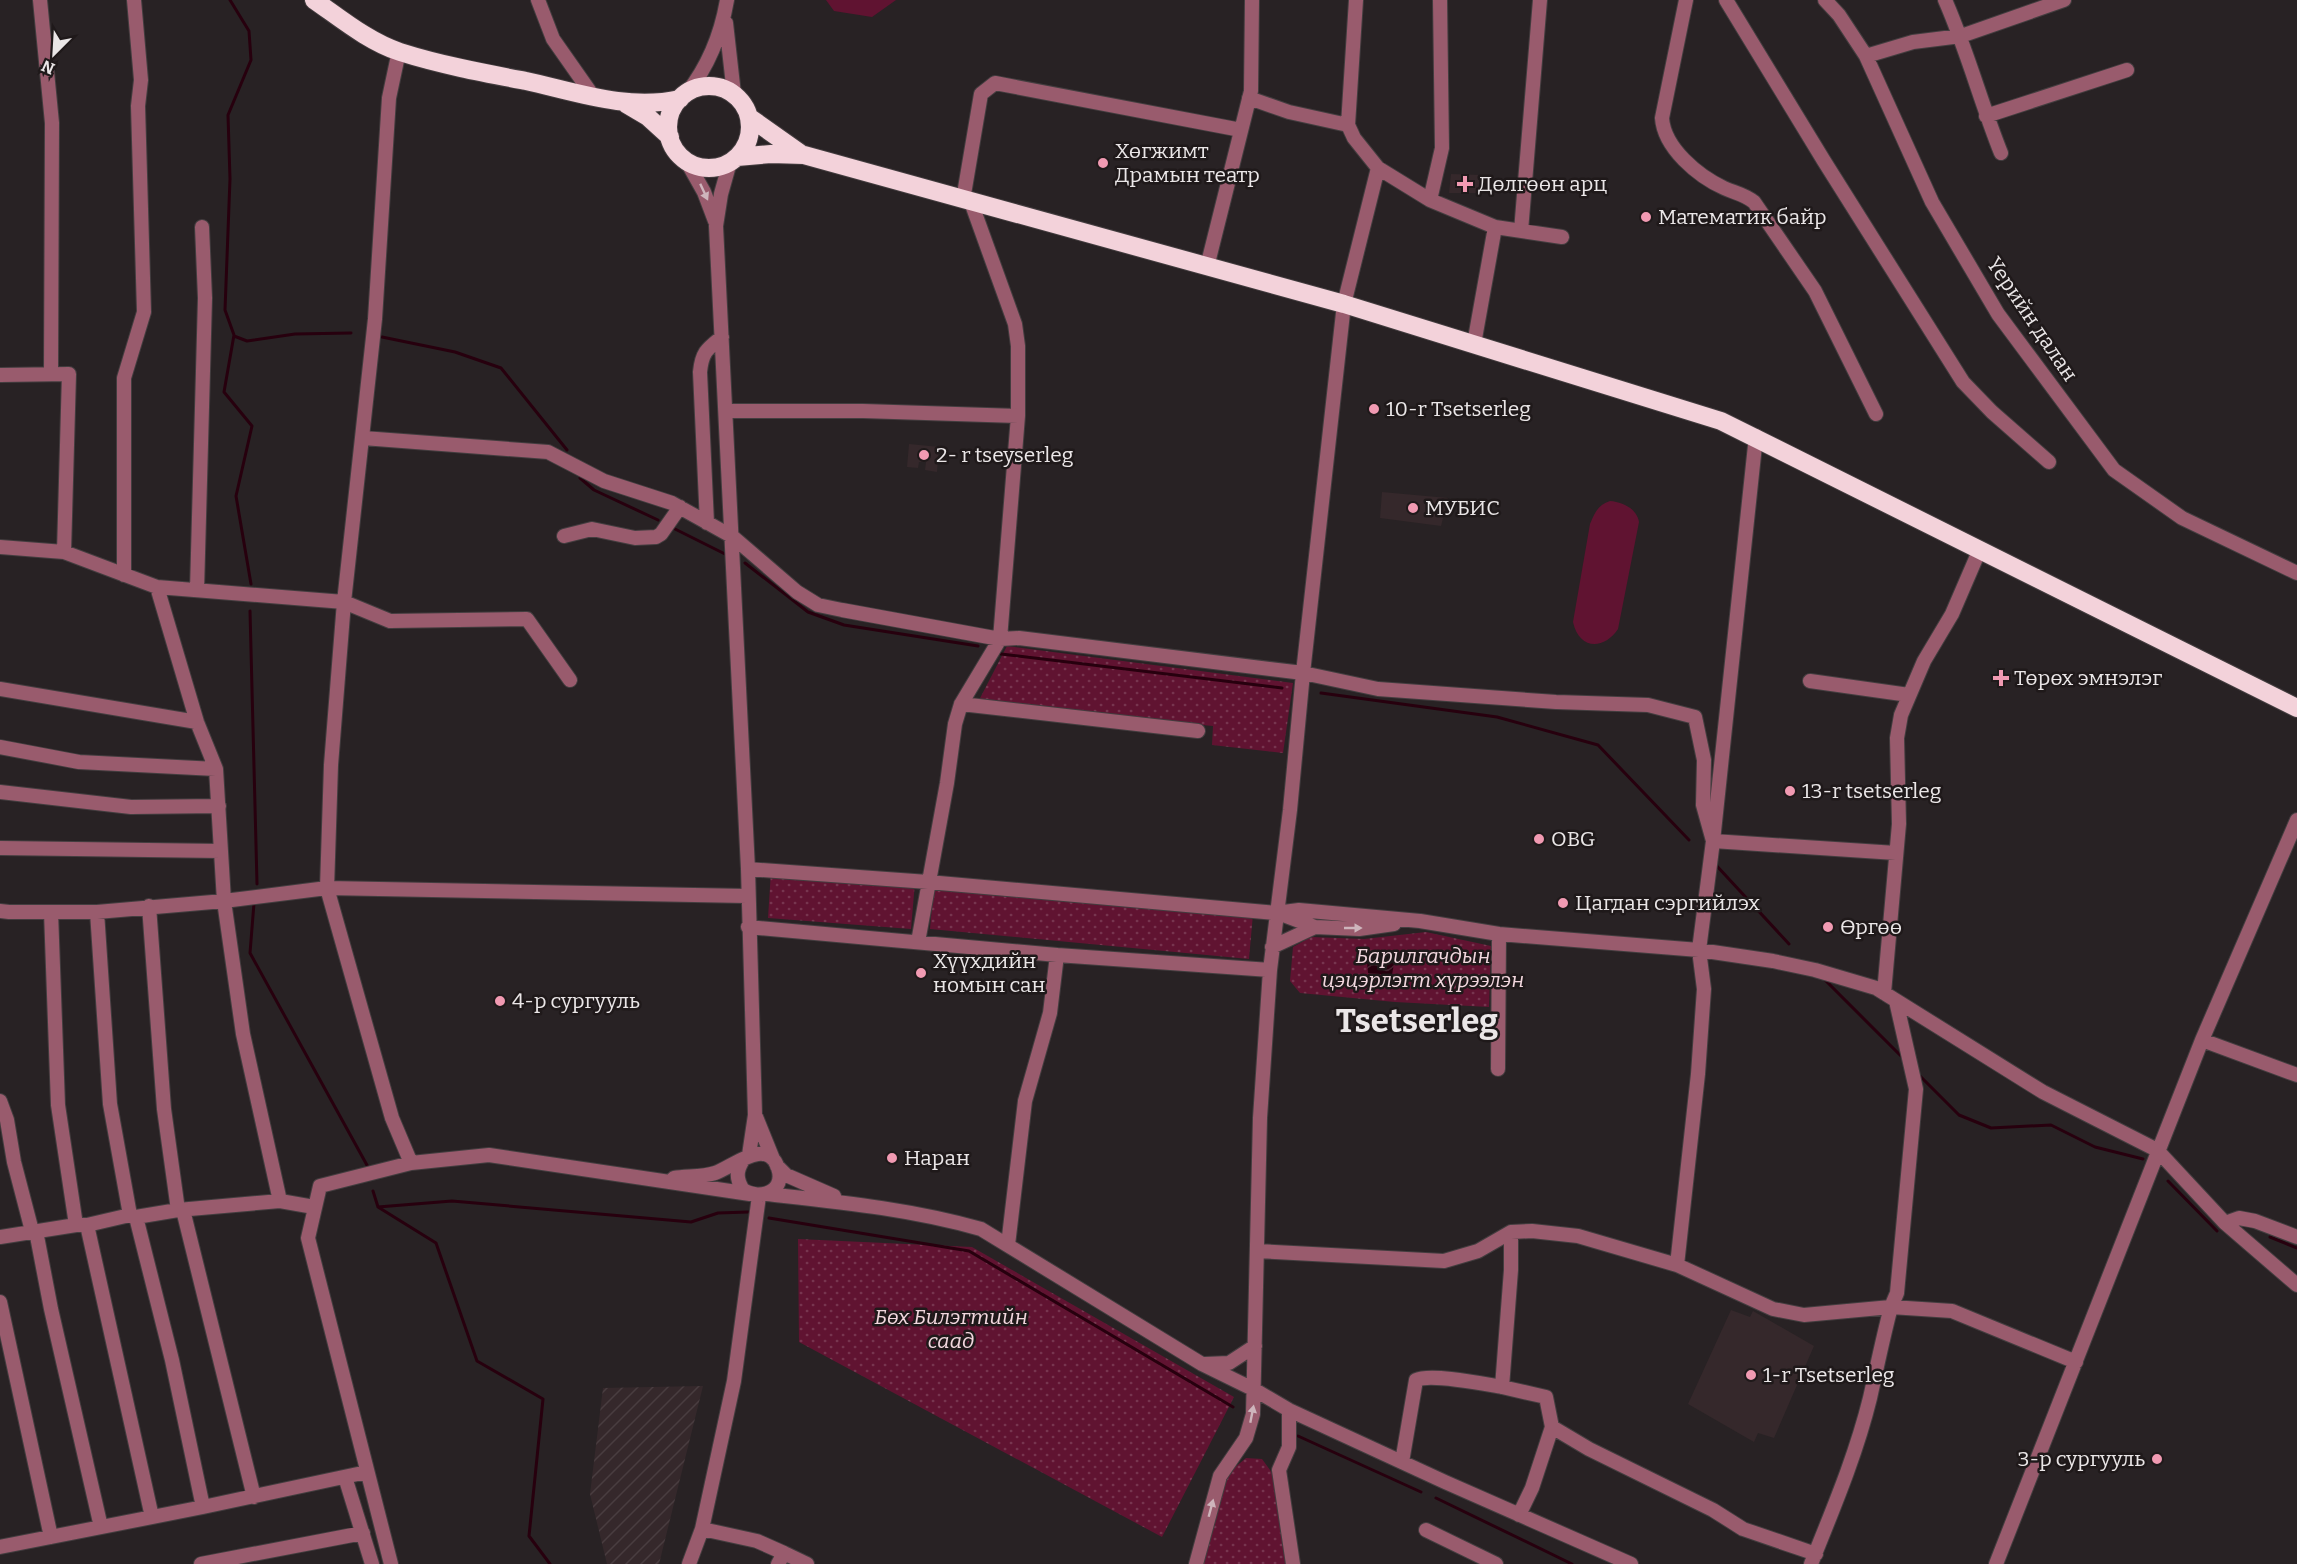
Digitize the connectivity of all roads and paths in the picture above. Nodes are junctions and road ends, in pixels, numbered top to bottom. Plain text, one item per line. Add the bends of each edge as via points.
1 (40, 0) edge
2 (134, 0) edge
3 (314, 0) edge
4 (538, 0) edge
5 (1252, 0) edge
6 (1356, 0) edge
7 (1440, 0) edge
8 (1540, 0) edge
9 (1686, 0) edge
10 (1726, 0) edge
11 (1826, 0) edge
12 (1945, 0) edge
13 (2064, 0) edge
14 (726, 4) edge
15 (1961, 36) junction
16 (399, 51) junction
17 (1866, 56) junction
18 (2127, 70) dead end
19 (734, 94) junction
20 (593, 96) junction
21 (683, 96) junction
22 (1250, 98) junction
23 (622, 102) junction
24 (1986, 116) junction
25 (749, 117) junction
26 (1348, 125) junction
27 (1241, 130) junction
28 (670, 137) junction
29 (2001, 153) dead end
30 (804, 155) junction
31 (686, 160) junction
32 (734, 160) junction
33 (1378, 168) junction
34 (1430, 200) junction
35 (967, 201) junction
36 (716, 226) junction
37 (202, 227) dead end
38 (1495, 227) junction
39 (1521, 231) junction
40 (1562, 237) dead end
41 (1207, 267) junction
42 (1344, 304) junction
43 (722, 337) junction
44 (1474, 344) junction
45 (51, 374) junction
46 (0, 375) edge
47 (726, 411) junction
48 (1876, 414) dead end
49 (1018, 416) junction
50 (1756, 436) junction
51 (363, 438) junction
52 (2049, 462) dead end
53 (680, 507) junction
54 (707, 523) junction
55 (564, 536) dead end
56 (733, 537) junction
57 (0, 548) edge
58 (1980, 549) junction
59 (64, 552) junction
60 (2297, 573) edge
61 (124, 575) junction
62 (157, 587) junction
63 (197, 590) junction
64 (344, 602) junction
65 (1000, 639) junction
66 (1303, 673) junction
67 (570, 680) dead end
68 (1810, 681) dead end
69 (0, 689) edge
70 (1909, 695) junction
71 (960, 704) junction
72 (2297, 708) edge
73 (197, 722) junction
74 (1198, 731) dead end
75 (0, 747) edge
76 (216, 769) junction
77 (0, 792) edge
78 (219, 806) junction
79 (2297, 820) edge
80 (1713, 841) junction
81 (0, 848) edge
82 (221, 850) junction
83 (1896, 853) junction
84 (748, 869) junction
85 (928, 882) junction
86 (327, 888) junction
87 (747, 896) junction
88 (224, 901) junction
89 (150, 906) junction
90 (0, 911) edge
91 (51, 912) junction
92 (97, 912) junction
93 (1276, 913) junction
94 (1419, 921) junction
95 (748, 927) junction
96 (1315, 927) junction
97 (1499, 934) junction
98 (918, 942) junction
99 (1272, 946) junction
100 (1699, 950) junction
101 (1057, 955) junction
102 (1270, 970) junction
103 (1890, 997) junction
104 (2202, 1040) junction
105 (1498, 1070) dead end
106 (2297, 1075) edge
107 (0, 1101) edge
108 (755, 1115) junction
109 (2157, 1150) junction
110 (746, 1158) junction
111 (411, 1163) junction
112 (775, 1163) junction
113 (659, 1179) junction
114 (759, 1195) junction
115 (280, 1201) junction
116 (853, 1204) junction
117 (314, 1207) junction
118 (180, 1210) junction
119 (133, 1216) junction
120 (2225, 1224) junction
121 (82, 1225) junction
122 (34, 1231) junction
123 (1511, 1232) junction
124 (2294, 1234) edge
125 (0, 1236) edge
126 (1008, 1245) junction
127 (1258, 1251) junction
128 (1677, 1265) junction
129 (2297, 1286) edge
130 (0, 1302) edge
131 (1891, 1307) junction
132 (1255, 1346) junction
133 (2076, 1362) junction
134 (1202, 1364) junction
135 (1502, 1387) junction
136 (1255, 1390) junction
137 (1289, 1410) junction
138 (1552, 1427) junction
139 (1402, 1462) junction
140 (367, 1472) junction
141 (345, 1477) junction
142 (254, 1497) junction
143 (203, 1507) junction
144 (1519, 1515) junction
145 (152, 1517) junction
146 (101, 1527) junction
147 (702, 1529) junction
148 (1426, 1530) dead end
149 (363, 1533) junction
150 (51, 1537) junction
151 (0, 1547) edge
152 (781, 1558) edge
153 (1813, 1559) edge
154 (201, 1564) edge
155 (372, 1564) edge
156 (391, 1564) edge
157 (689, 1564) edge
158 (807, 1564) edge
159 (1196, 1564) edge
160 (1293, 1564) edge
161 (1496, 1564) edge
162 (1631, 1564) edge
163 (1996, 1564) edge

1 - 45 street via 52,123
2 - 61 street via 141,80 138,106 144,312 124,378
3 - 16 highway
4 - 20 street via 553,39
5 - 22 street
6 - 26 street
7 - 34 street via 1442,148
8 - 39 street
9 - 48 street via 1662,130 1700,174 1754,202 1815,291
10 - 52 street via 1963,382
11 - 17 street, Үерийн далан
12 - 15 street
13 - 15 street
14 - 19 street
14 - 21 street via 708,62
15 - 17 street via 1913,42
15 - 24 street
16 - 20 highway
16 - 51 street via 389,98
17 - 60 street, Үерийн далан via 1932,202 1998,314 2114,470 2182,518
18 - 24 street
19 - 21 highway via 711,86 698,87
19 - 25 highway
20 - 23 highway
21 - 23 highway via 651,104
21 - 28 highway via 672,110
22 - 26 street via 1289,112
22 - 27 street
23 - 28 highway via 648,117
24 - 29 street
25 - 30 highway
25 - 32 highway via 746,145
26 - 33 street
27 - 35 street via 995,83 981,94
27 - 41 street
28 - 31 highway
30 - 32 highway via 771,154
30 - 35 highway
31 - 32 highway via 708,168
31 -> 36 street via 704,192
32 - 36 street via 721,194
33 - 34 street
33 - 42 street
34 - 38 street
35 - 41 highway
35 - 49 street via 1015,324
36 - 43 street
37 - 63 street via 205,298
38 - 39 street
38 - 44 street
39 - 40 street
41 - 42 highway
42 - 44 highway
42 - 66 street
43 - 47 street
43 - 54 street via 706,350 700,372
44 - 50 highway via 1721,420
45 - 46 street
45 - 59 street via 69,374
47 - 49 street
47 - 56 street
49 - 65 street
50 - 58 highway
50 - 80 street
51 - 53 street via 548,452 604,481
51 - 64 street
53 - 54 street
53 - 55 street via 656,537 635,538 592,529
54 - 56 street
56 - 65 street via 797,592 818,604
56 - 84 street
57 - 59 street
58 - 70 street via 1952,614
58 - 72 highway
59 - 61 street
61 - 62 street
62 - 63 street
62 - 73 street
63 - 64 street
64 - 67 street via 390,621 527,619
64 - 86 street via 331,765
65 - 66 street via 1019,638
65 - 71 street
66 - 80 street via 1378,689 1648,705 1695,717 1704,760 1703,805
66 - 93 street
68 - 70 street
69 - 73 street
70 - 83 street via 1897,738
71 - 74 street
71 - 85 street
73 - 76 street
75 - 76 street via 79,762
76 - 78 street
77 - 78 street via 131,807
78 - 82 street
79 - 104 street
80 - 83 street
80 - 100 street
81 - 82 street
82 - 88 street
83 - 103 street
84 - 85 street
84 - 87 street
85 - 93 street
85 - 98 street
86 - 87 street
86 - 88 street
86 - 111 street via 392,1118
87 - 95 street
88 - 89 street
88 - 115 street via 243,1034
89 - 92 street
89 - 118 street via 164,1109
90 - 91 street
91 - 92 street
91 - 121 street via 58,1105
92 - 119 street via 110,1104
93 - 94 street via 1299,910
93 - 96 street
93 - 99 street
96 -> 94 street via 1359,929
94 - 97 street
95 - 98 street
95 - 108 street
96 - 99 street
97 - 100 street
97 - 105 street
98 - 101 street
99 - 102 street
100 - 103 street via 1815,970 1876,988
100 - 128 street via 1704,989 1702,1021
101 - 102 street
101 - 126 street via 1050,1013 1025,1101
102 - 127 street via 1260,1118
103 - 109 street via 2043,1092
103 - 131 street via 1916,1089 1897,1293
104 - 106 street
104 - 109 street
107 - 122 street
108 - 110 street
108 - 112 street
109 - 120 street
109 - 133 street
110 - 112 street via 766,1155
110 - 113 street via 714,1174
110 - 114 street via 737,1175 743,1190
111 - 113 street via 489,1155
111 - 117 street via 320,1186
112 - 114 street via 778,1182
112 - 116 street via 786,1175
113 - 114 street
114 - 116 street
114 - 147 street via 734,1381
115 - 117 street
115 - 118 street
116 - 126 street via 944,1219 981,1229
117 - 140 street via 308,1238
118 - 119 street
118 - 142 street
119 - 121 street
119 - 143 street via 172,1360
120 - 124 street via 2239,1218
120 - 129 street
121 - 122 street
121 - 145 street
122 - 125 street
122 - 146 street
123 - 127 street via 1478,1251 1444,1261
123 - 128 street via 1578,1236
123 - 135 street
126 - 134 street
127 - 132 street
128 - 131 street via 1773,1309 1804,1316
130 - 150 street
131 - 133 street via 1952,1311
131 - 153 street via 1854,1452
132 - 134 street via 1229,1363
132 - 136 street
133 - 163 street
134 - 136 street
135 - 138 street via 1546,1397
135 - 139 street via 1416,1380
136 - 137 street
159 -> 136 street via 1220,1476 1246,1438
137 - 139 street
137 - 160 street via 1289,1447 1280,1482
138 - 144 street
138 - 153 street via 1743,1529
139 - 144 street
140 - 141 street
140 - 156 street
141 - 142 street
141 - 149 street
142 - 143 street
143 - 145 street
144 - 162 street
145 - 146 street
146 - 150 street
147 - 152 street via 757,1541
147 - 157 street
148 - 161 street
149 - 154 street
149 - 155 street
150 - 151 street
152 - 158 street

